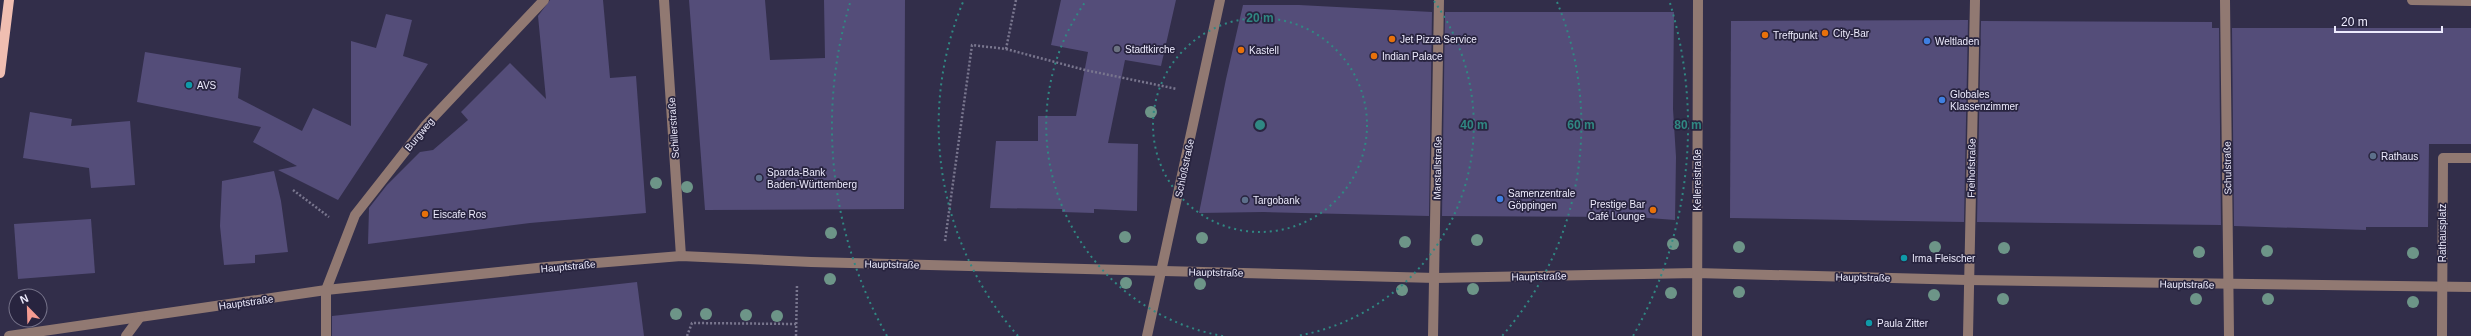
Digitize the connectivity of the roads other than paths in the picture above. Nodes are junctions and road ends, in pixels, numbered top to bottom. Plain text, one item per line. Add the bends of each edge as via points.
1 (9, 0) edge
2 (544, 0) edge
3 (664, 0) edge
4 (1220, 0) edge
5 (1439, 0) edge
6 (1698, 0) edge
7 (1975, 0) edge
8 (2225, 0) edge
9 (2412, 0) edge
10 (2471, 1) edge
11 (0, 73) edge
12 (2471, 158) edge
13 (681, 256) junction
14 (1162, 270) junction
15 (1696, 273) junction
16 (1436, 278) junction
17 (1968, 280) junction
18 (2229, 285) junction
19 (2442, 287) junction
20 (2471, 287) edge
21 (326, 290) junction
22 (140, 317) junction
23 (9, 336) edge
24 (126, 336) edge
25 (326, 336) edge
26 (1147, 336) edge
27 (1433, 336) edge
28 (1697, 336) edge
29 (1968, 336) edge
30 (2229, 336) edge
31 (2442, 336) edge

1 - 11 main road
2 - 21 street, Burgweg via 424,126 355,214
3 - 13 street, Schillerstraße
4 - 14 street, Schloßstraße
5 - 16 street, Marstallstraße
6 - 15 street, Kellereistraße
7 - 17 street, Freihofstraße
8 - 18 street, Schulstraße
9 - 10 street
12 - 19 street, Rathausplatz via 2443,158
13 - 14 street, Hauptstraße via 942,266
13 - 21 street, Hauptstraße
14 - 16 street, Hauptstraße
14 - 26 street, Schloßstraße
15 - 16 street, Hauptstraße
15 - 17 street, Hauptstraße
15 - 28 street, Kellereistraße
16 - 27 street, Marstallstraße
17 - 18 street, Hauptstraße
17 - 29 street, Freihofstraße
18 - 19 street, Hauptstraße
18 - 30 street, Schulstraße
19 - 20 street, Hauptstraße
19 - 31 street, Rathausplatz
21 - 22 street, Hauptstraße
21 - 25 street
22 - 23 street, Hauptstraße
22 - 24 street

